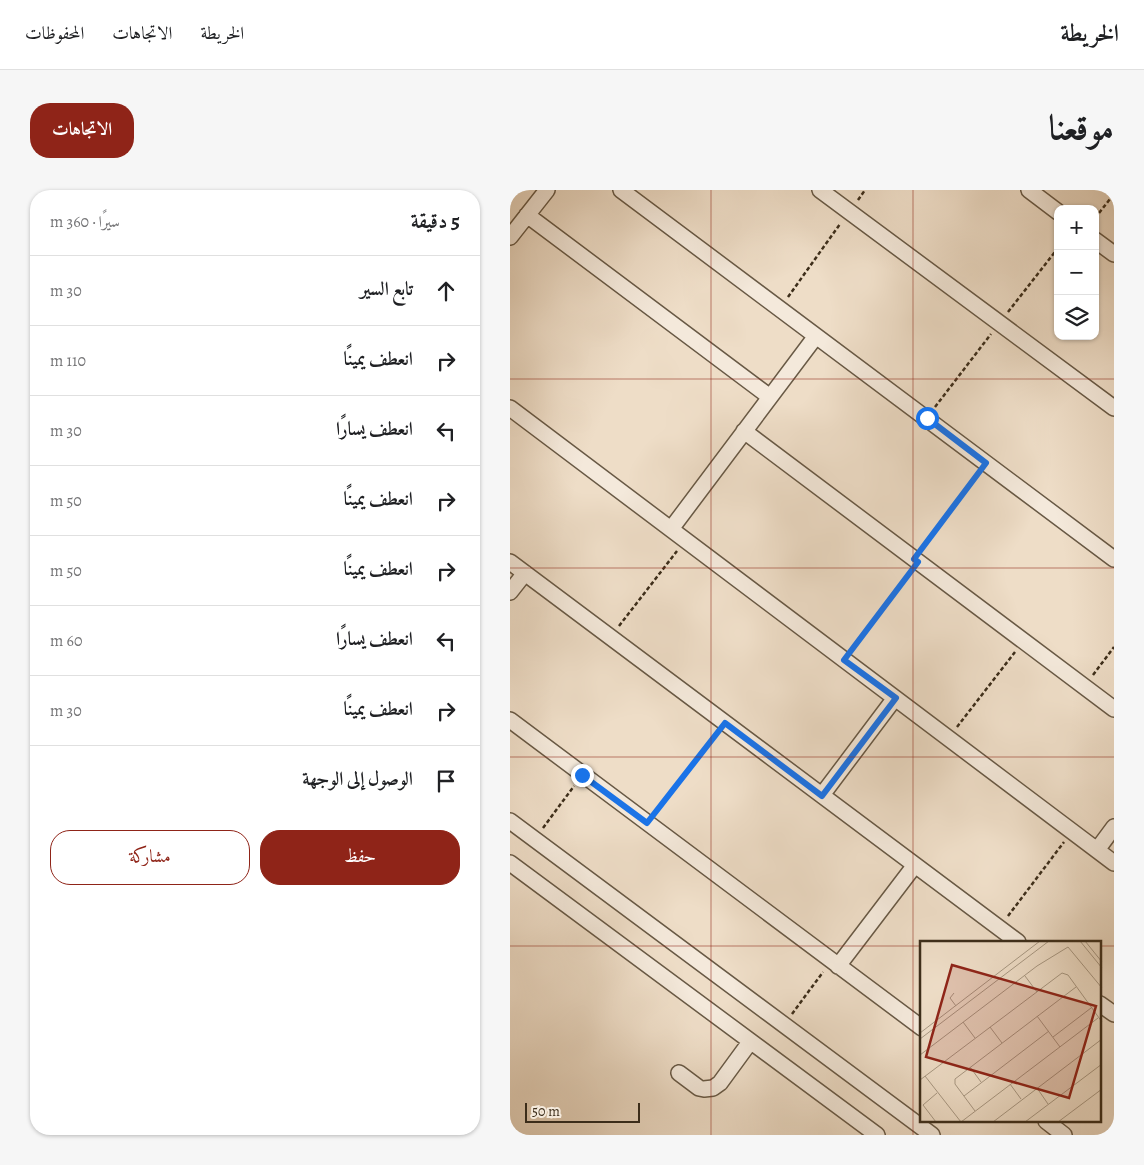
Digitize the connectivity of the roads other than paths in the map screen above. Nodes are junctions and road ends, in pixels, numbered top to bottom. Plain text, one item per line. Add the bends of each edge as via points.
1 (546, 190) edge
2 (621, 190) edge
3 (820, 190) edge
4 (1029, 190) edge
5 (1054, 209) edge
6 (527, 215) junction
7 (510, 237) edge
8 (1099, 243) edge
9 (1114, 254) edge
10 (816, 336) junction
11 (770, 397) junction
12 (1113, 404) edge
13 (510, 408) edge
14 (744, 431) junction
15 (671, 529) junction
16 (1114, 559) edge
17 (510, 562) edge
18 (525, 573) junction
19 (510, 592) edge
20 (896, 698) junction
21 (1114, 709) edge
22 (510, 720) edge
23 (822, 796) junction
24 (510, 821) edge
25 (1114, 827) edge
26 (1097, 850) junction
27 (1114, 863) edge
28 (915, 865) junction
29 (511, 866) edge
30 (1017, 941) edge
31 (835, 963) junction
32 (1102, 1005) edge
33 (1114, 1014) edge
34 (920, 1027) edge
35 (750, 1042) junction
36 (678, 1073) dead end
37 (1047, 1122) edge
38 (877, 1135) edge
39 (932, 1135) edge
40 (1064, 1135) edge

1 - 6 street
2 - 10 street
3 - 12 street
4 - 5 street
6 - 7 street
6 - 11 street
8 - 9 street
10 - 11 street
10 - 16 street
11 - 14 street
13 - 15 street
14 - 15 street
14 - 21 street
15 - 20 street
17 - 18 street
18 - 19 street
18 - 23 street
20 - 23 street
20 - 26 street
22 - 31 street
23 - 28 street
24 - 39 street
25 - 26 street
26 - 27 street
28 - 30 street
28 - 31 street
29 - 35 street
31 - 34 street
32 - 33 street
35 - 36 street via 713,1088 700,1088
35 - 38 street
37 - 40 street

